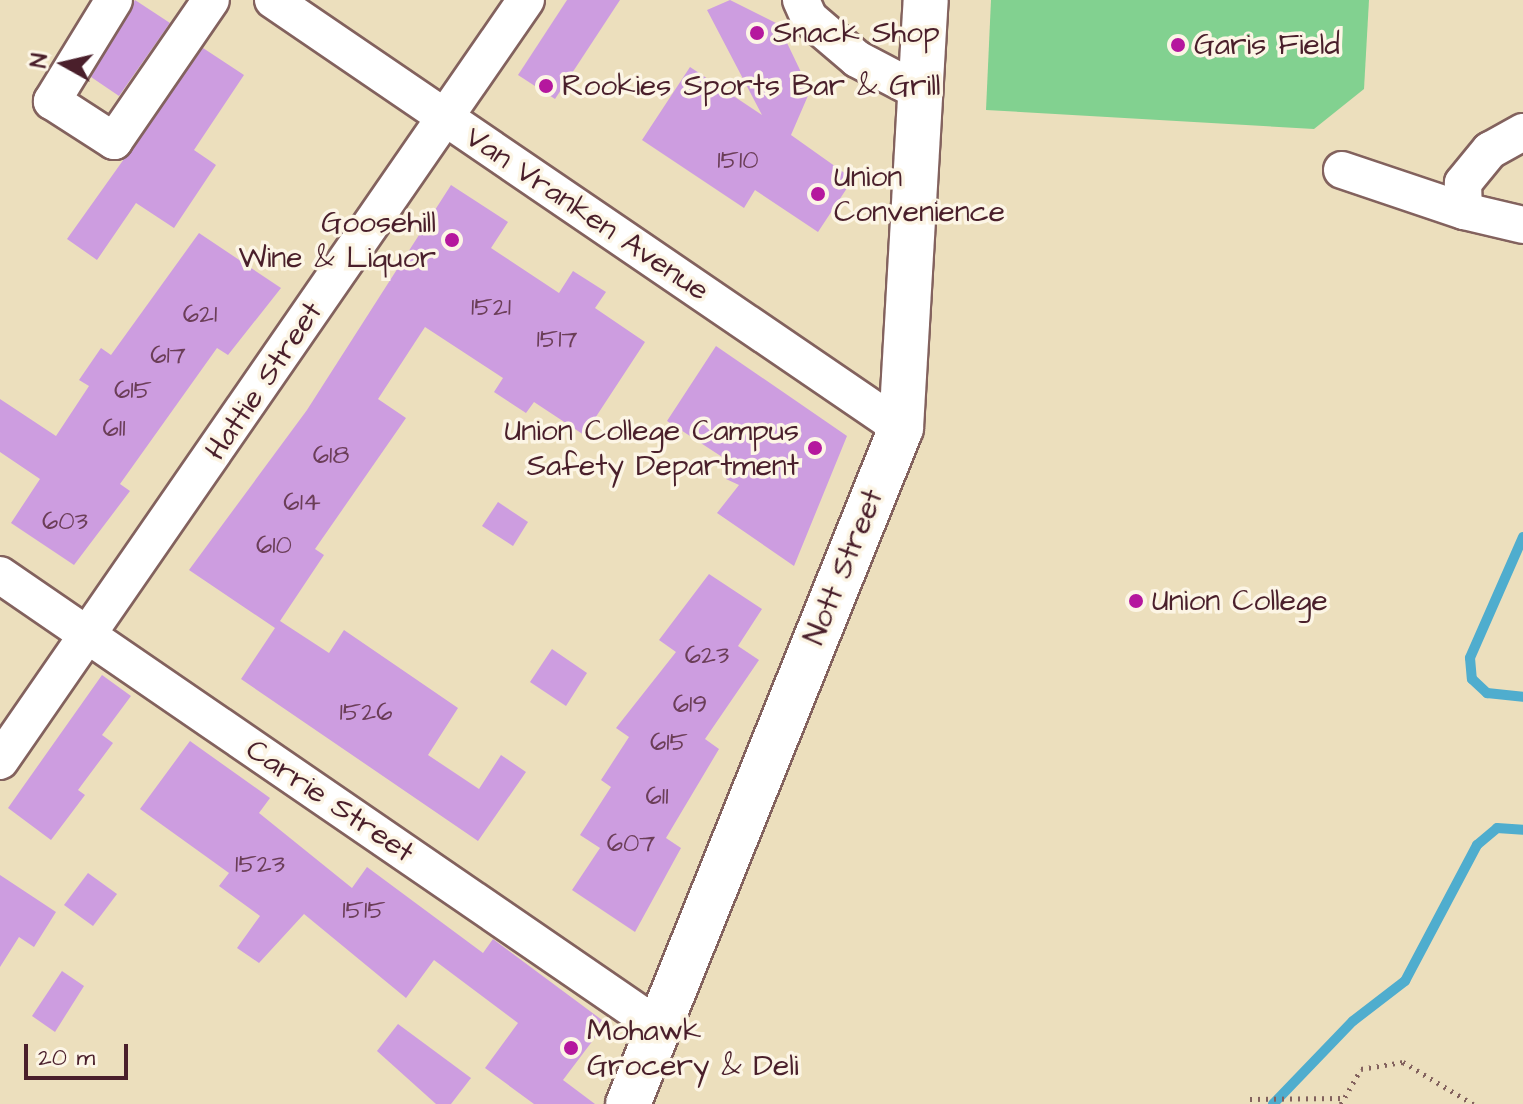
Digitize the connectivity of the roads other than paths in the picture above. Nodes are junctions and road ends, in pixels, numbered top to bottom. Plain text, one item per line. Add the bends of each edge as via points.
1 (114, 0) edge
2 (211, 0) edge
3 (273, 0) edge
4 (526, 0) edge
5 (801, 0) edge
6 (926, 0) edge
7 (920, 92) junction
8 (445, 117) junction
9 (1523, 132) edge
10 (1342, 170) dead end
11 (1464, 211) junction
12 (1523, 225) edge
13 (901, 428) junction
14 (0, 575) edge
15 (89, 636) junction
16 (0, 761) edge
17 (659, 1027) junction
18 (628, 1104) edge

1 - 2 street via 52,101 114,141
3 - 8 street, Van Vranken Avenue
4 - 8 street, Hattie Street
5 - 7 street via 809,18 857,59
6 - 7 main road, Nott Street
7 - 13 main road, Nott Street
8 - 13 street, Van Vranken Avenue
8 - 15 street, Hattie Street
9 - 11 street via 1490,150 1463,183
10 - 11 street
11 - 12 street
13 - 17 main road, Nott Street
14 - 15 street, Carrie Street
15 - 16 street, Hattie Street
15 - 17 street, Carrie Street
17 - 18 main road, Nott Street

